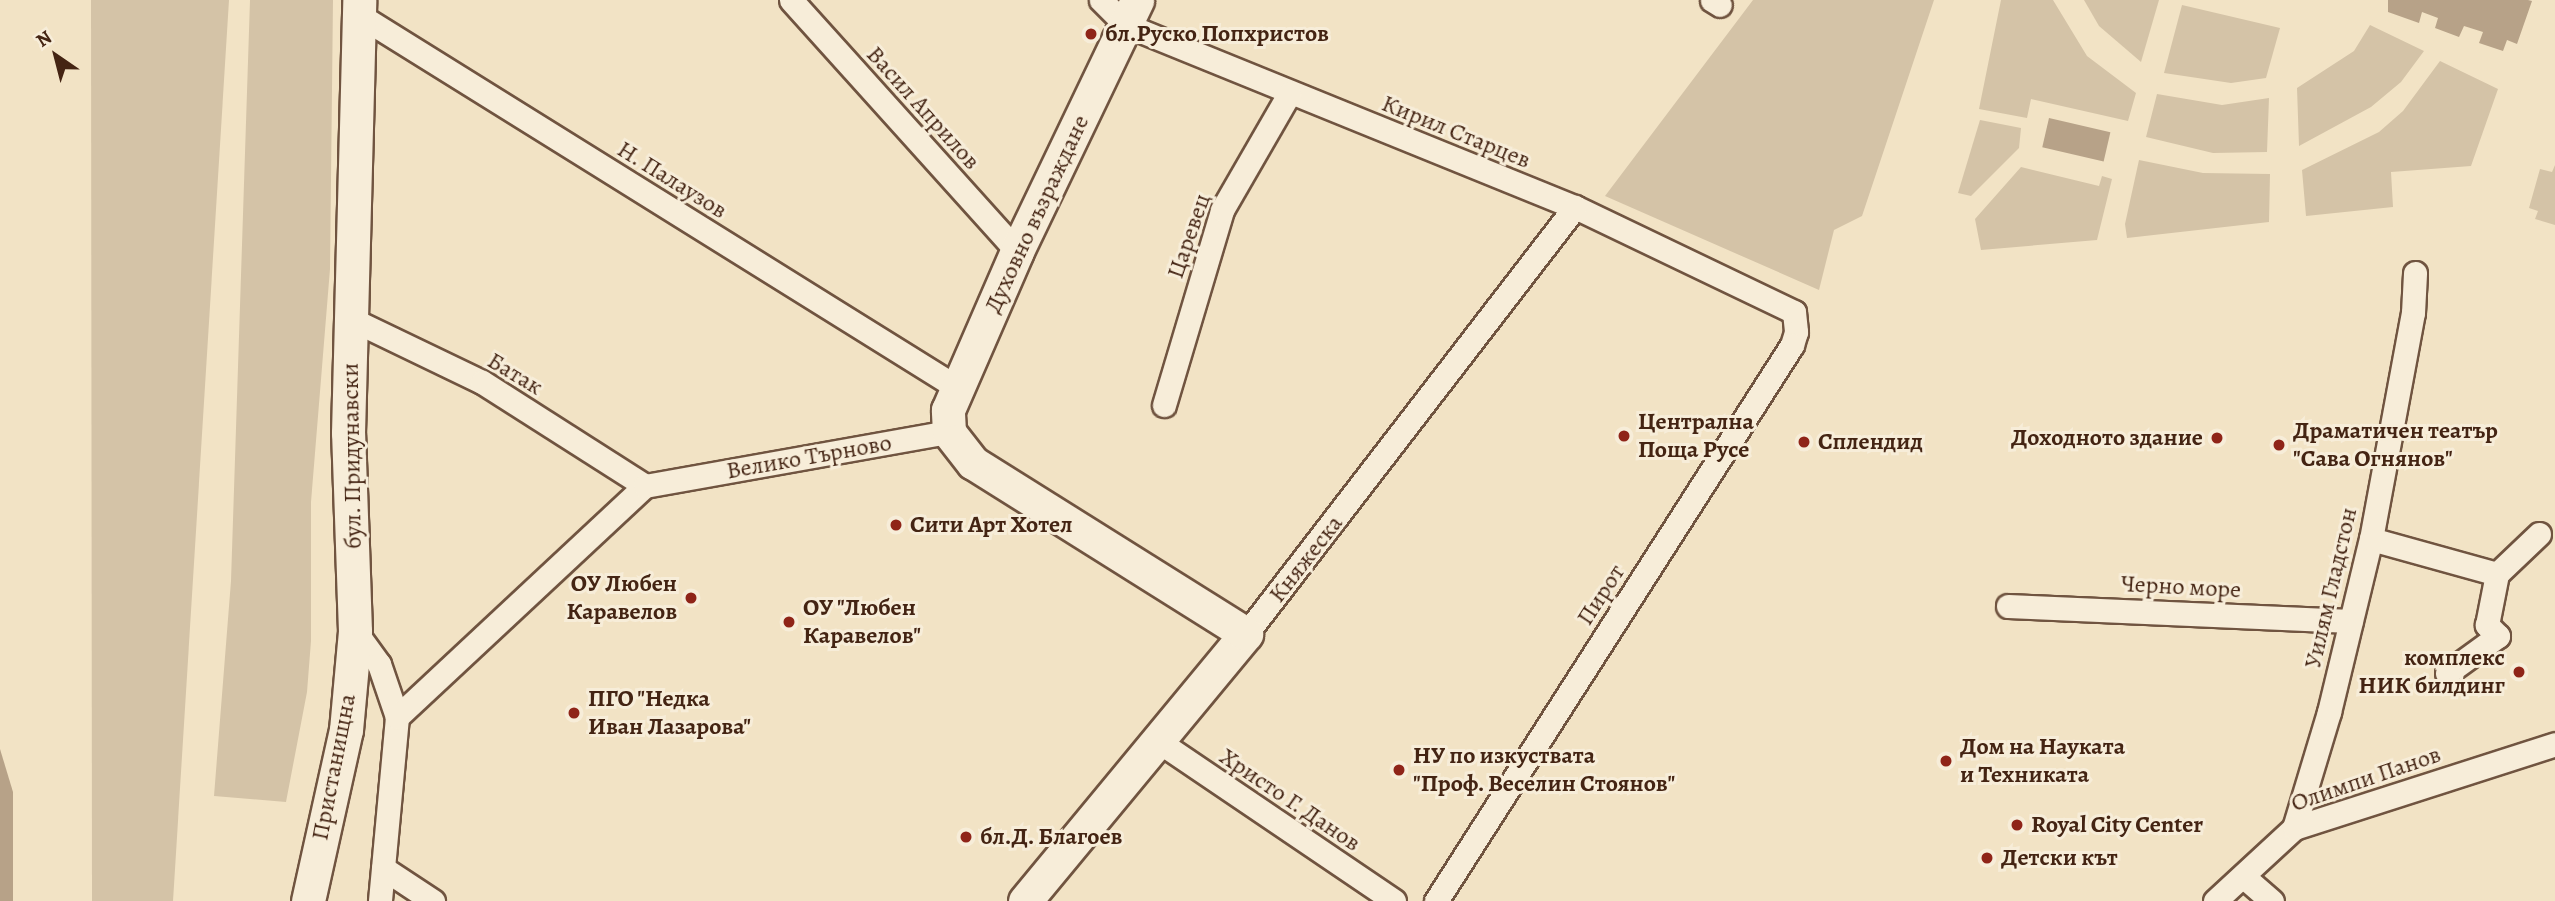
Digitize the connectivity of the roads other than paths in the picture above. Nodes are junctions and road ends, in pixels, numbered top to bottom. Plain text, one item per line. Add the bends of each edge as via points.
1 (791, 0) edge
2 (1101, 0) edge
3 (359, 8) edge
4 (1132, 13) edge
5 (1289, 94) junction
6 (1574, 207) junction
7 (1017, 251) junction
8 (2416, 273) dead end
9 (1794, 312) joint
10 (351, 319) junction
11 (958, 388) junction
12 (1164, 405) dead end
13 (949, 432) junction
14 (645, 486) junction
15 (2539, 534) dead end
16 (2371, 539) junction
17 (2497, 574) junction
18 (2008, 606) dead end
19 (2351, 621) junction
20 (355, 631) junction
21 (1247, 634) junction
22 (2447, 673) dead end
23 (397, 717) junction
24 (1158, 741) junction
25 (2555, 744) edge
26 (2294, 828) junction
27 (383, 868) junction
28 (2244, 877) junction
29 (308, 901) edge
30 (380, 901) edge
31 (433, 901) edge
32 (1025, 901) edge
33 (1394, 901) edge
34 (1436, 901) edge
35 (2215, 901) edge
36 (2272, 901) edge

1 - 7 street, Васил Априлов
2 - 4 street, Кирил Старцев
3 - 10 street, бул. Придунавски
3 - 11 street, Н. Палаузов
4 - 5 street, Кирил Старцев
4 - 7 street, Духовно възраждане
5 - 6 street, Кирил Старцев
5 - 12 street, Царевец via 1222,210
6 - 9 street, Кирил Старцев
6 - 21 street, Княжеска
7 - 11 street, Духовно възраждане
8 - 16 street, Уилям Гладстон via 2413,313
9 - 34 street, Пирот via 1792,345
10 - 14 street, Батак via 482,383
10 - 20 street, бул. Придунавски via 348,433
11 - 13 street, Духовно възраждане via 948,410
13 - 14 street, Велико Търново
13 - 21 street via 973,463
14 - 23 street
15 - 17 street
16 - 17 street
16 - 19 street, Уилям Гладстон
17 - 22 street via 2487,625 2498,636
18 - 19 street, Черно море
19 - 26 street, Уилям Гладстон
20 - 23 street via 379,664
20 - 29 street, Пристанищна via 346,730
21 - 24 street, Княжеска
23 - 27 street
24 - 32 street, Княжеска
24 - 33 street, Христо Г. Данов
25 - 26 street, Олимпи Панов
26 - 28 street, Олимпи Панов
27 - 30 street
27 - 31 street
28 - 35 street, Олимпи Панов
28 - 36 street

